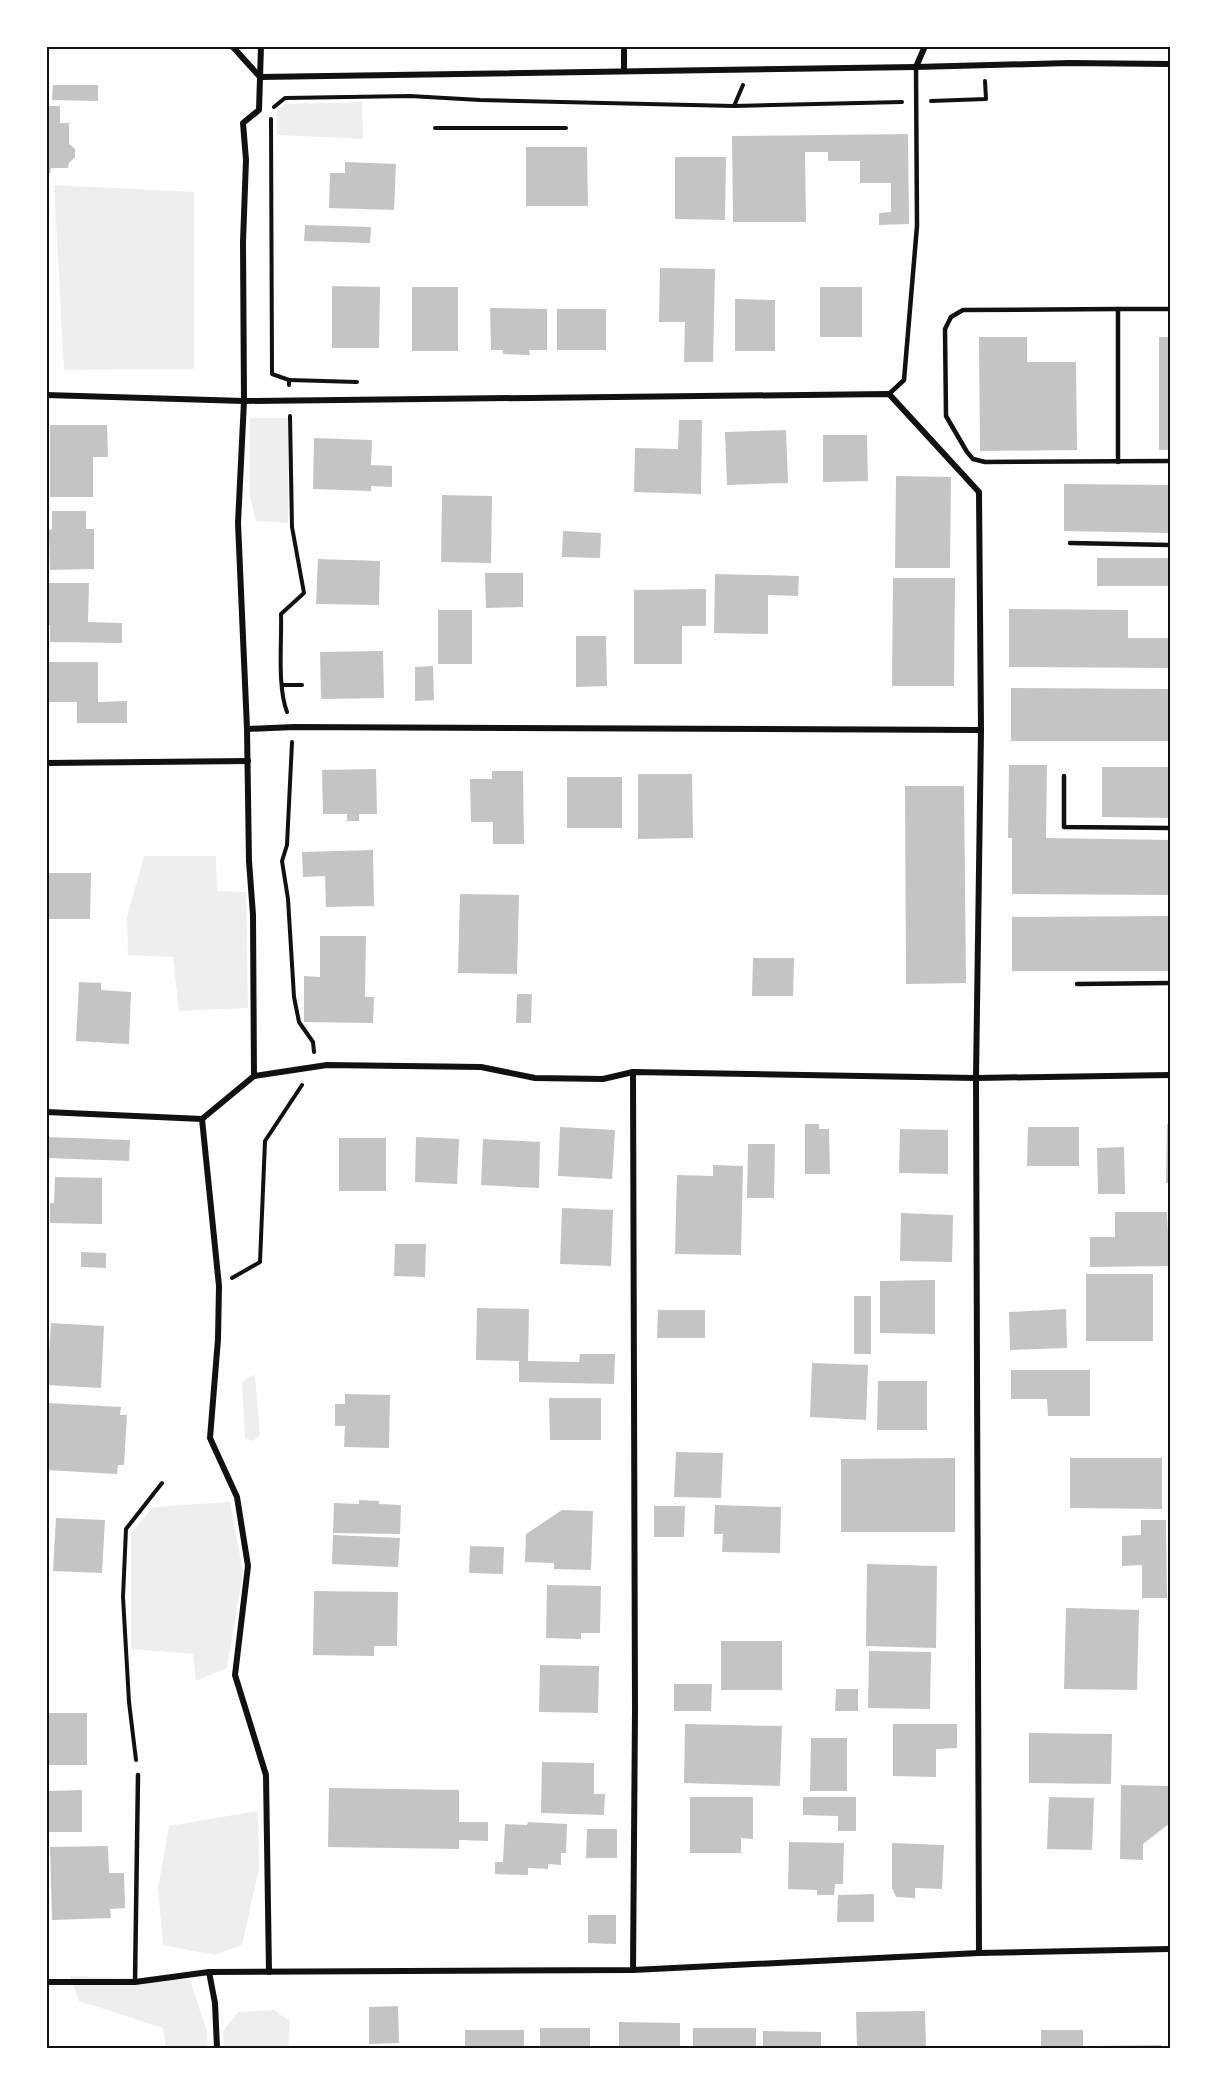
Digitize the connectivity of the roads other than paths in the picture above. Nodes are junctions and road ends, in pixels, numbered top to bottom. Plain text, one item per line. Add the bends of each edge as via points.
1 (232, 46) edge
2 (261, 46) edge
3 (624, 46) edge
4 (925, 46) edge
5 (1170, 64) edge
6 (916, 67) junction
7 (624, 72) junction
8 (260, 77) junction
9 (1118, 309) junction
10 (1170, 309) edge
11 (889, 394) junction
12 (46, 395) edge
13 (244, 400) junction
14 (1170, 461) edge
15 (1118, 462) junction
16 (1070, 543) dead end
17 (1170, 545) edge
18 (247, 729) junction
19 (981, 730) junction
20 (248, 761) junction
21 (46, 763) edge
22 (1064, 776) dead end
23 (1170, 828) edge
24 (1170, 983) edge
25 (1077, 984) dead end
26 (633, 1072) junction
27 (1170, 1075) edge
28 (254, 1076) junction
29 (976, 1078) junction
30 (46, 1112) edge
31 (202, 1119) junction
32 (138, 1775) road end
33 (1170, 1949) edge
34 (979, 1953) junction
35 (633, 1970) junction
36 (208, 1972) junction
37 (269, 1972) junction
38 (46, 1982) edge
39 (135, 1982) junction
40 (217, 2049) edge

1 - 8 street
2 - 8 street
3 - 7 street
4 - 6 street
5 - 6 street
6 - 7 street
6 - 11 lane via 917,226 904,380
7 - 8 street
8 - 13 street via 259,110 243,123
9 - 10 lane
9 - 15 lane
9 - 15 lane via 963,310 951,317 945,329 946,416 973,459
11 - 13 street
11 - 19 street via 979,492
12 - 13 street
13 - 18 street via 238,523
14 - 15 lane
16 - 17 lane
18 - 19 street
18 - 20 street
19 - 29 street
20 - 21 street
20 - 28 street
22 - 23 lane via 1064,827
24 - 25 lane
26 - 28 street via 603,1079 535,1078 481,1067 327,1065
26 - 29 street
26 - 35 street
27 - 29 street
28 - 31 street
29 - 34 street
30 - 31 street
31 - 37 street via 219,1286 210,1438 237,1497 248,1566 235,1675 266,1775
32 - 39 lane
33 - 34 street
34 - 35 street
35 - 37 street
36 - 37 street
36 - 39 street
36 - 40 street via 215,2002
38 - 39 street

